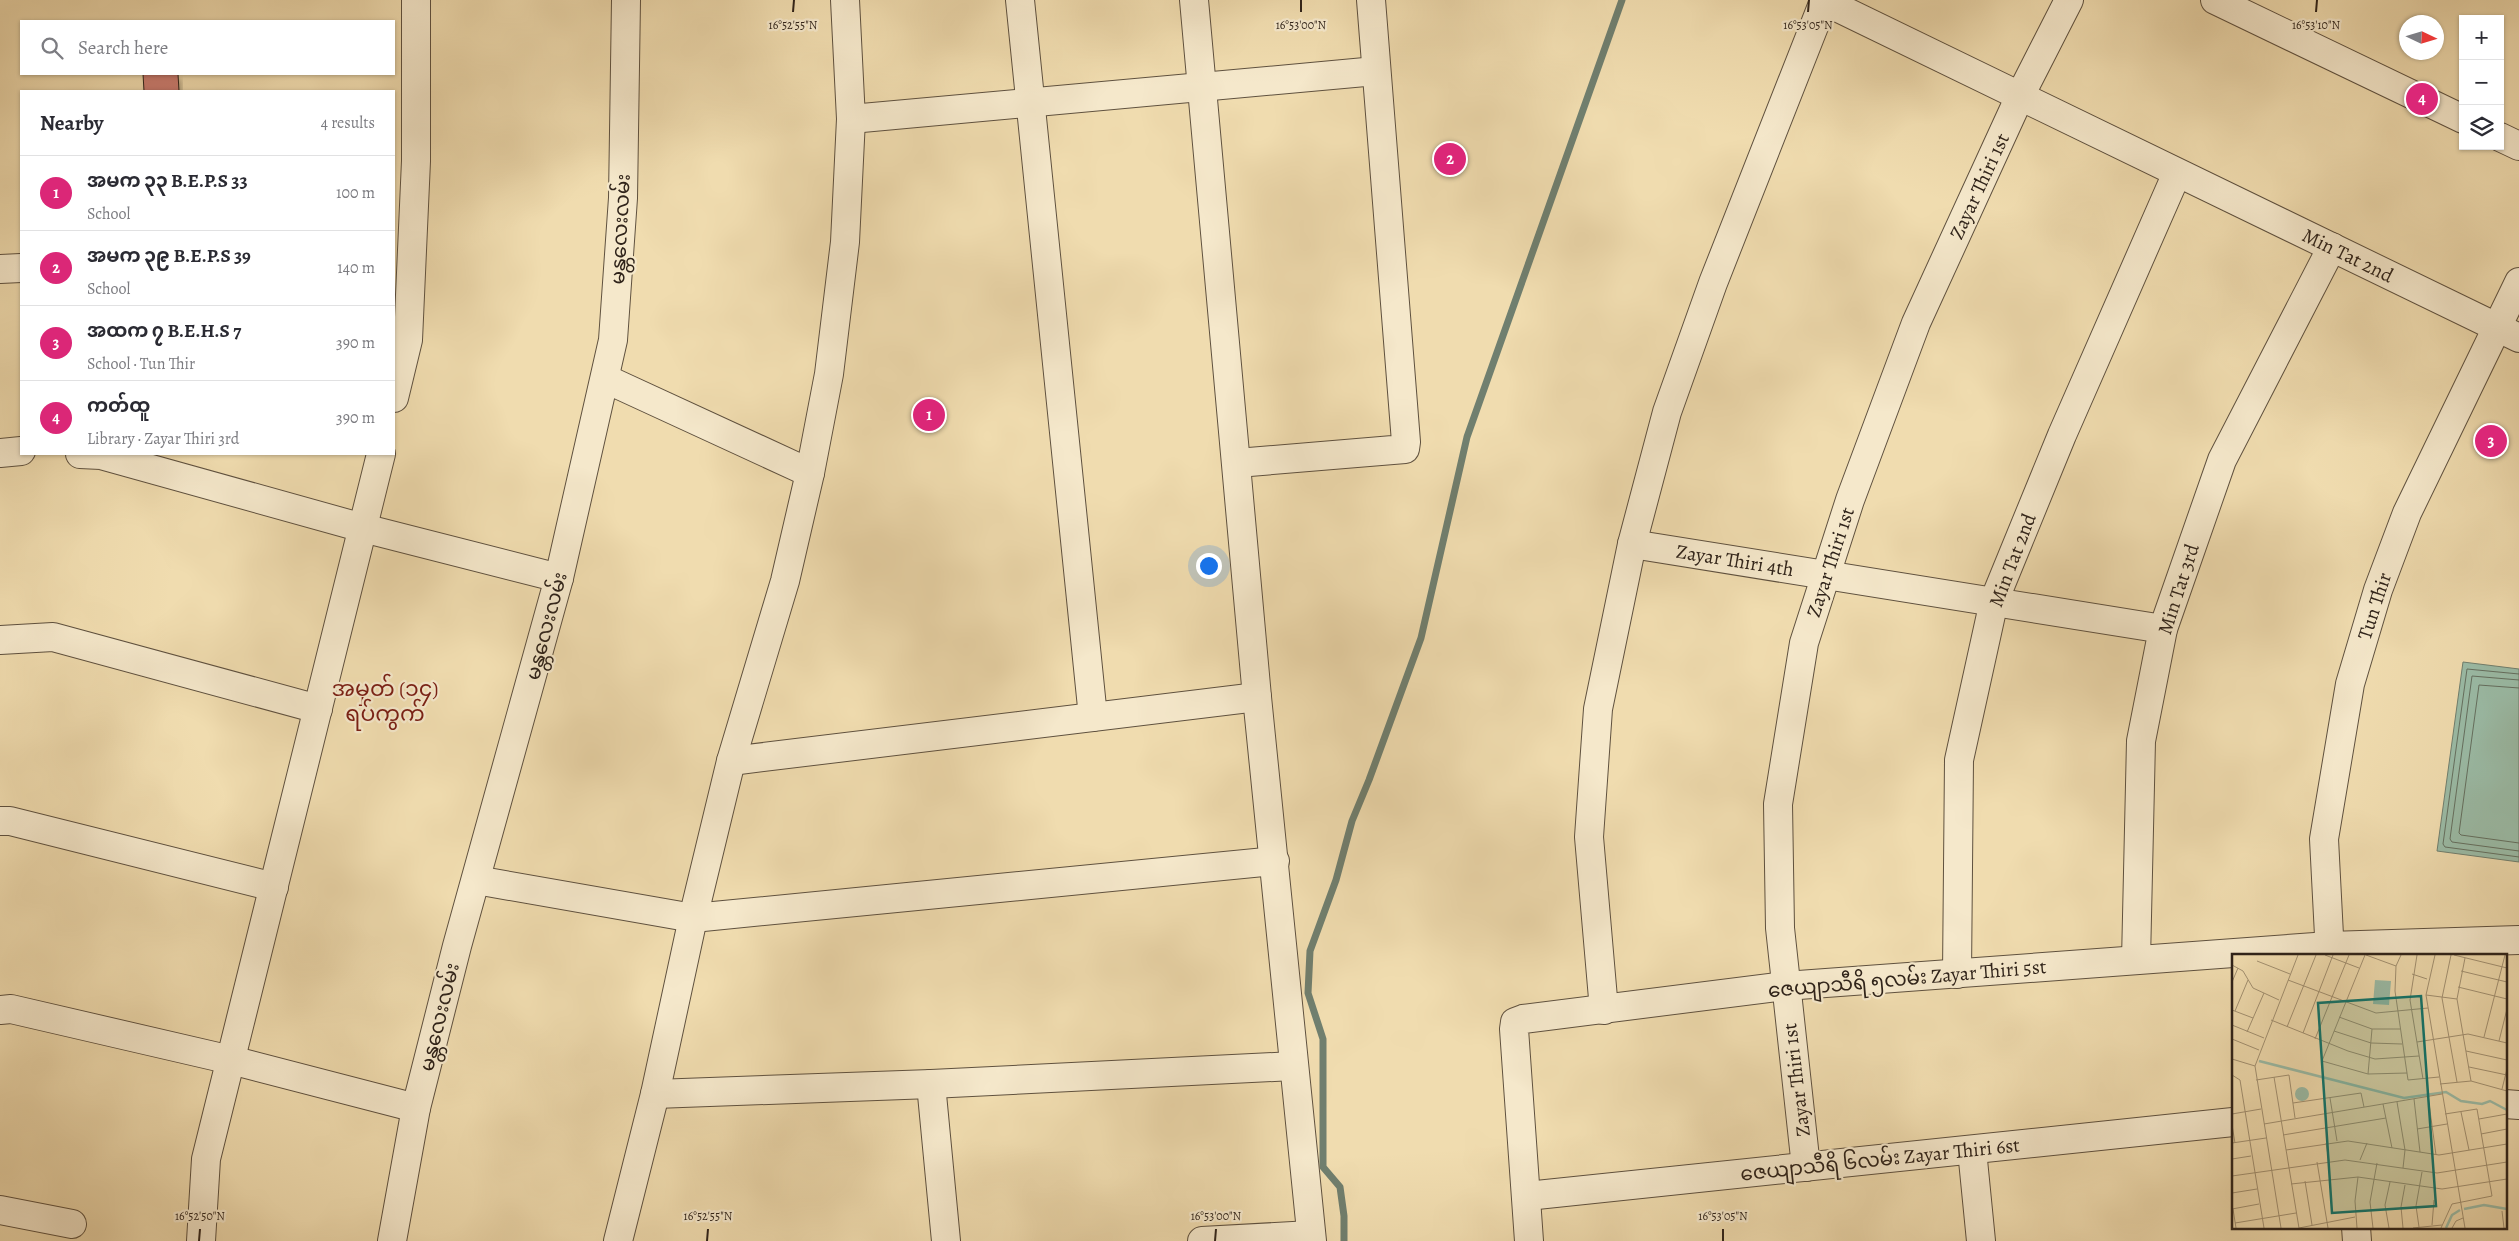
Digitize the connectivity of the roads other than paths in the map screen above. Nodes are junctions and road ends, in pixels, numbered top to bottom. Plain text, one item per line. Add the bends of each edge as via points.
1 (416, 0) edge
2 (626, 0) edge
3 (845, 0) edge
4 (1020, 0) edge
5 (1194, 0) edge
6 (1371, 0) edge
7 (2069, 0) edge
8 (2215, 0) edge
9 (1376, 71) junction
10 (1202, 86) junction
11 (2020, 96) junction
12 (1030, 102) junction
13 (2459, 117) edge
14 (851, 119) junction
15 (2504, 139) edge
16 (2519, 146) edge
17 (2177, 173) junction
18 (2332, 248) junction
19 (20, 268) edge
20 (0, 269) edge
21 (2519, 282) edge
22 (2508, 333) edge
23 (401, 338) edge
24 (606, 379) junction
25 (395, 389) edge
26 (20, 451) edge
27 (0, 453) edge
28 (100, 455) edge
29 (381, 455) edge
30 (1238, 464) junction
31 (810, 473) junction
32 (363, 528) junction
33 (1632, 544) junction
34 (1826, 575) junction
35 (559, 578) junction
36 (1994, 601) junction
37 (2164, 629) junction
38 (0, 640) edge
39 (1257, 697) junction
40 (318, 709) junction
41 (1093, 717) junction
42 (731, 762) junction
43 (0, 821) edge
44 (1275, 861) junction
45 (476, 880) junction
46 (274, 887) junction
47 (693, 918) junction
48 (2519, 940) edge
49 (2329, 951) edge
50 (2265, 954) edge
51 (2232, 956) edge
52 (2136, 960) junction
53 (1956, 974) junction
54 (1785, 986) junction
55 (0, 1010) edge
56 (1604, 1010) junction
57 (231, 1060) junction
58 (1293, 1066) junction
59 (931, 1084) junction
60 (655, 1094) junction
61 (2506, 1104) edge
62 (2519, 1105) edge
63 (416, 1108) junction
64 (2232, 1122) edge
65 (1972, 1150) junction
66 (1806, 1166) junction
67 (1527, 1196) junction
68 (0, 1210) edge
69 (72, 1224) dead end
70 (2356, 1228) edge
71 (1311, 1238) edge
72 (202, 1241) edge
73 (392, 1241) edge
74 (618, 1241) edge
75 (946, 1241) edge
76 (1202, 1241) edge
77 (1529, 1241) edge
78 (1981, 1241) edge
79 (2357, 1241) edge

1 - 23 street via 416,161
2 - 24 street, မန္တလေးလမ်း via 623,198 613,340
3 - 14 street
4 - 12 street
5 - 10 street
6 - 9 street
7 - 11 street, Zayar Thiri 1st
8 - 13 street
9 - 10 street
9 - 30 street via 1406,442 1404,449
10 - 12 street
10 - 30 street
11 - 17 street, Min Tat 2nd
11 - 33 street, Min Tat 2nd via 1824,1 1713,283 1670,403
11 - 34 street, Zayar Thiri 1st via 1916,323 1850,500
12 - 14 street
12 - 41 street
14 - 31 street via 845,242 829,374
15 - 16 street
17 - 18 street, Min Tat 2nd
17 - 36 street, Min Tat 2nd via 2062,435
18 - 22 street, Min Tat 2nd
18 - 37 street, Min Tat 3rd via 2222,460
19 - 20 street
21 - 22 street, Tun Thir
22 - 49 street, Tun Thir via 2407,512 2378,590 2350,684 2324,839
23 - 25 street
24 - 31 street
24 - 35 street, မန္တလေးလမ်း
26 - 27 street
28 - 32 street
29 - 32 street
30 - 39 street
31 - 42 street via 785,582
32 - 35 street
32 - 40 street
33 - 34 street, Zayar Thiri 4th
33 - 56 street via 1598,709 1589,837
34 - 36 street, Zayar Thiri 4th
34 - 54 street, Zayar Thiri 1st via 1804,643 1778,804 1780,928
35 - 45 street, မန္တလေးလမ်း
36 - 37 street, Zayar Thiri 4th
36 - 53 street, Min Tat 2nd via 1959,760
37 - 52 street, Min Tat 3rd via 2141,741
38 - 40 street via 53,637
39 - 41 street
39 - 44 street
40 - 46 street
41 - 42 street
42 - 47 street
43 - 46 street via 10,820
44 - 47 street
44 - 58 street
45 - 47 street
45 - 63 street, မန္တလေးလမ်း
46 - 57 street
47 - 60 street
48 - 49 street, ဇေယျာသီရိ ၅လမ်း Zayar Thiri 5st
49 - 50 street, ဇေယျာသီရိ ၅လမ်း Zayar Thiri 5st
51 - 52 street, ဇေယျာသီရိ ၅လမ်း Zayar Thiri 5st
52 - 53 street, ဇေယျာသီရိ ၅လမ်း Zayar Thiri 5st
53 - 54 street, ဇေယျာသီရိ ၅လမ်း Zayar Thiri 5st
54 - 56 street, ဇေယျာသီရိ ၅လမ်း Zayar Thiri 5st
54 - 66 street, Zayar Thiri 1st
55 - 57 street via 11,1009
56 - 67 street, ဇေယျာသီရိ ၅လမ်း Zayar Thiri 5st via 1516,1022
57 - 63 street
57 - 72 street via 206,1158
58 - 59 street
58 - 71 street
59 - 60 street
59 - 75 street
60 - 74 street
61 - 62 street
63 - 73 street, မန္တလေးလမ်း
64 - 65 street, ဇေယျာသီရိ ၆လမ်း Zayar Thiri 6st
65 - 66 street, ဇေယျာသီရိ ၆လမ်း Zayar Thiri 6st
65 - 78 street
66 - 67 street, ဇေယျာသီရိ ၆လမ်း Zayar Thiri 6st
67 - 77 street, ဇေယျာသီရိ ၅လမ်း Zayar Thiri 5st
68 - 69 street
70 - 79 street
71 - 76 street

